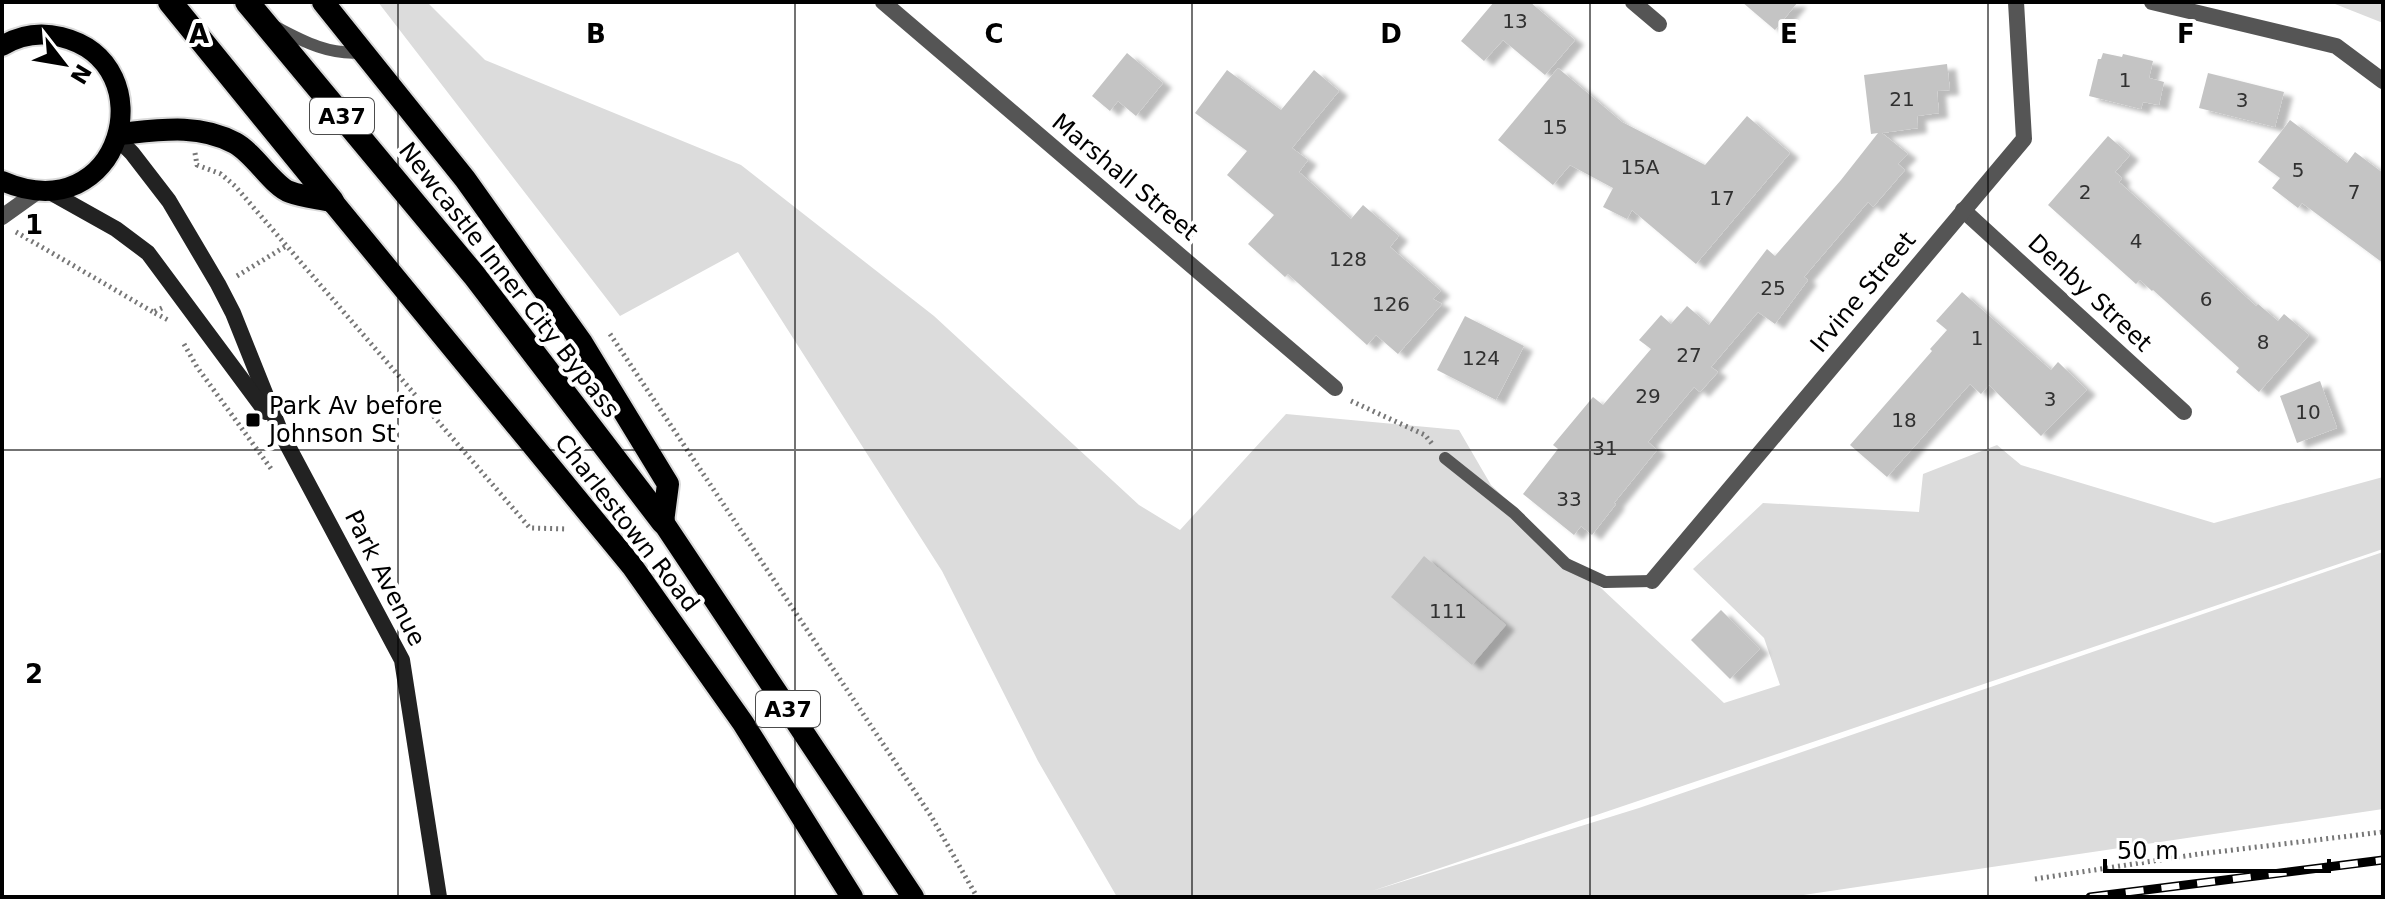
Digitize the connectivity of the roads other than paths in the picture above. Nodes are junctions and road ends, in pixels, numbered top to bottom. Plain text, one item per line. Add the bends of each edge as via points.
1 (170, 2) edge
2 (323, 2) edge
3 (883, 2) edge
4 (1633, 2) edge
5 (2016, 2) edge
6 (2152, 2) edge
7 (254, 11) edge
8 (1659, 24) dead end
9 (2, 46) edge
10 (365, 52) junction
11 (2383, 81) edge
12 (118, 136) junction
13 (2, 181) edge
14 (44, 192) junction
15 (332, 201) junction
16 (1963, 210) junction
17 (5, 222) edge
18 (1335, 388) road end
19 (2184, 412) dead end
20 (281, 433) junction
21 (1445, 458) road end
22 (663, 522) junction
23 (1652, 581) joint
24 (439, 897) edge
25 (852, 897) edge
26 (913, 897) edge

1 - 15 highway, A37
2 - 10 highway
3 - 18 street, Marshall Street
4 - 8 street
5 - 16 street, Irvine Street via 2024,139
6 - 11 street via 2336,46
7 - 10 lane via 325,50
7 - 22 highway, Newcastle Inner City Bypass / A37 via 474,275
9 - 12 main road via 41,34 69,39 93,52 119,93
10 - 22 highway via 465,179 582,343 668,484
12 - 14 main road via 96,172 73,187
12 - 15 highway via 175,129 214,134 243,148 287,192
12 - 20 main road, Park Avenue via 169,201 218,284
13 - 14 main road
14 - 17 street
14 - 20 main road, Park Avenue via 116,229 148,253
15 - 25 highway, Charlestown Road / A37 via 632,566 743,723
16 - 19 street, Denby Street
16 - 23 street, Irvine Street
20 - 24 main road, Park Avenue via 402,660
21 - 23 lane via 1514,513 1566,564 1605,582
22 - 26 highway, Charlestown Road / A37

